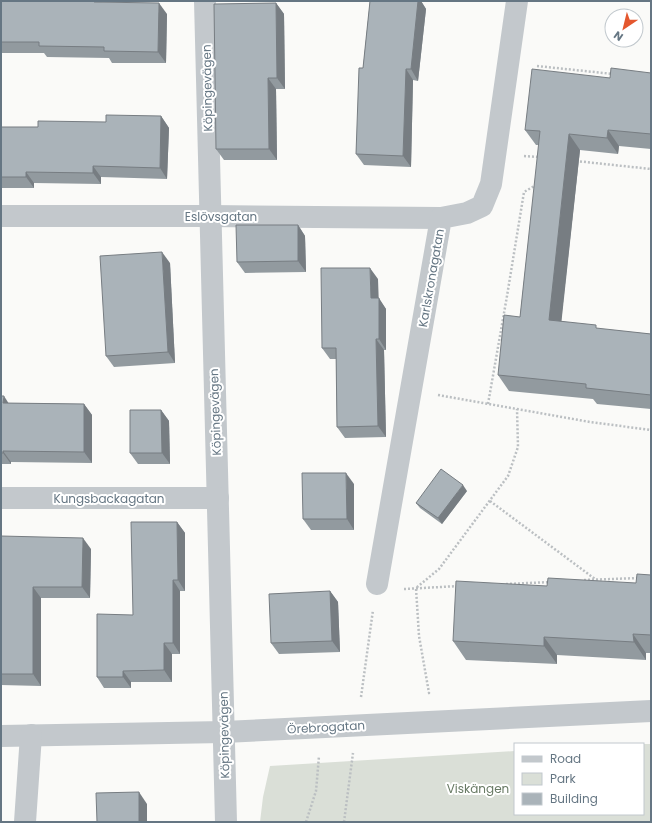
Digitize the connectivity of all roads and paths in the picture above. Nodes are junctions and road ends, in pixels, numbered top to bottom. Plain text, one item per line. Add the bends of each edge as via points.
1 (205, 1) edge
2 (517, 1) edge
3 (508, 63) junction
4 (619, 75) edge
5 (496, 152) junction
6 (541, 158) edge
7 (572, 161) dead end
8 (651, 169) edge
9 (539, 182) edge
10 (1, 216) edge
11 (210, 216) junction
12 (441, 218) junction
13 (411, 390) junction
14 (488, 404) junction
15 (517, 409) junction
16 (651, 430) edge
17 (1, 498) edge
18 (218, 498) junction
19 (490, 501) junction
20 (643, 578) edge
21 (596, 580) junction
22 (581, 581) edge
23 (557, 582) edge
24 (377, 584) dead end
25 (502, 584) edge
26 (463, 586) edge
27 (416, 588) junction
28 (403, 589) dead end
29 (421, 694) dead end
30 (368, 697) dead end
31 (361, 698) dead end
32 (651, 710) edge
33 (321, 727) junction
34 (224, 732) junction
35 (31, 735) junction
36 (1, 736) edge
37 (25, 822) edge
38 (226, 822) edge
39 (306, 822) edge

1 - 11 street, Köpingevägen
2 - 3 street, Karlskronagatan
3 - 4 path
3 - 5 street, Karlskronagatan
5 - 6 path
5 - 12 street, Karlskronagatan via 491,184 482,206 467,213
7 - 8 path
9 - 14 path via 524,192
10 - 11 street, Eslövsgatan
11 - 12 street, Eslövsgatan
11 - 18 street, Köpingevägen
12 - 13 street, Karlskronagatan
13 - 14 path
13 - 24 street, Karlskronagatan
14 - 15 path
15 - 16 path
15 - 19 path via 518,447 508,476
17 - 18 street, Kungsbackagatan
18 - 34 street, Köpingevägen
19 - 21 path
19 - 27 path via 439,569
20 - 21 path
21 - 22 path
23 - 25 path
26 - 27 path
27 - 28 path
27 - 29 path via 418,636 429,693
30 - 31 path
32 - 33 street, Örebrogatan
33 - 34 street, Örebrogatan
33 - 39 path via 316,791
34 - 35 street, Örebrogatan
34 - 38 street, Köpingevägen
35 - 36 street, Örebrogatan
35 - 37 street

